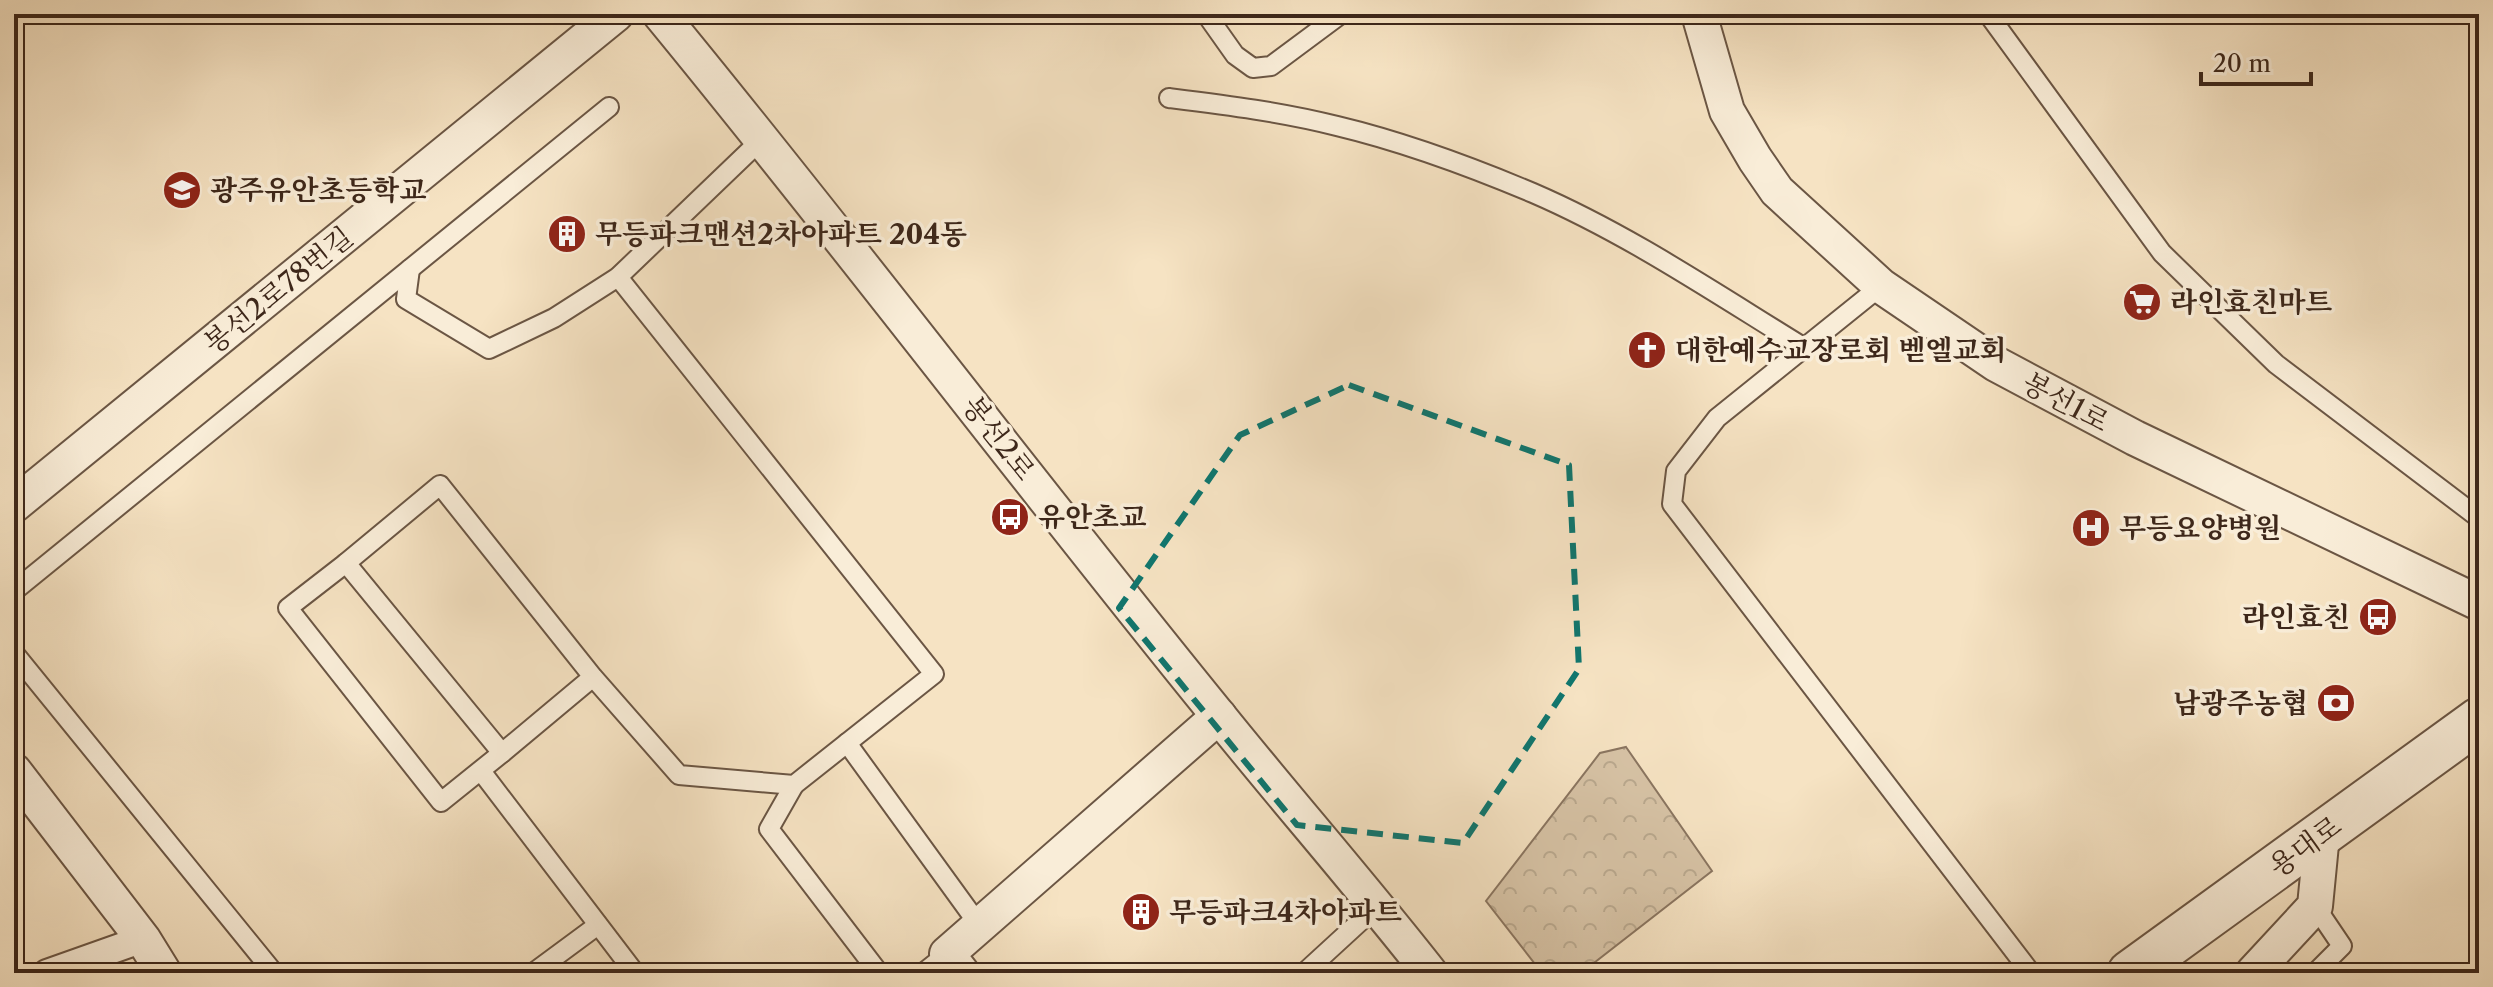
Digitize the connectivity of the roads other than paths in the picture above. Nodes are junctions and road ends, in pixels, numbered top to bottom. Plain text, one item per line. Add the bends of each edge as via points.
1 (616, 14) edge
2 (660, 14) edge
3 (1206, 14) edge
4 (1341, 14) edge
5 (1699, 14) edge
6 (1988, 14) edge
7 (1169, 98) dead end
8 (609, 107) dead end
9 (762, 139) junction
10 (410, 269) junction
11 (618, 277) junction
12 (1881, 286) junction
13 (1803, 347) junction
14 (14, 505) edge
15 (2479, 518) edge
16 (346, 563) junction
17 (14, 591) edge
18 (2479, 603) edge
19 (14, 653) edge
20 (593, 677) junction
21 (1219, 716) junction
22 (2479, 720) edge
23 (847, 743) junction
24 (502, 753) junction
25 (14, 771) edge
26 (481, 771) junction
27 (794, 785) junction
28 (2322, 834) junction
29 (1377, 906) junction
30 (2315, 906) junction
31 (598, 925) junction
32 (979, 925) junction
33 (143, 939) junction
34 (944, 967) edge
35 (624, 969) edge
36 (47, 973) edge
37 (164, 973) edge
38 (274, 973) edge
39 (533, 973) edge
40 (879, 973) edge
41 (1304, 973) edge
42 (1430, 973) edge
43 (2031, 973) edge
44 (2130, 973) edge
45 (2253, 973) edge
46 (2315, 973) edge

1 - 14 street, 봉선2로78번길
2 - 9 street, 봉선2로
3 - 4 lane via 1235,55 1253,68 1271,66
5 - 12 street, 봉선1로 via 1727,111 1755,159 1777,191
6 - 15 lane via 2162,253 2276,364
7 - 13 lane via 1337,126 1426,151 1535,194 1636,246
8 - 10 lane
9 - 11 lane
9 - 21 street, 봉선2로
10 - 11 lane via 406,299 489,349 554,318
10 - 17 lane
11 - 23 lane via 934,674
12 - 13 lane
12 - 18 street, 봉선1로 via 1996,364 2079,409
13 - 43 lane via 1717,418 1676,471 1672,504
16 - 20 lane via 440,485
16 - 24 lane
16 - 26 lane via 288,608 441,802
19 - 38 lane
20 - 24 lane
20 - 27 lane via 679,775
21 - 29 street, 봉선2로
21 - 32 street
22 - 28 street, 용대로
23 - 27 lane
23 - 32 lane
24 - 26 lane
25 - 33 street
26 - 31 lane
27 - 40 lane via 769,829
28 - 30 street
28 - 44 street, 용대로
29 - 41 lane
29 - 42 street, 봉선2로
30 - 45 street
30 - 46 lane via 2342,946
31 - 35 lane
31 - 39 lane
32 - 34 street
33 - 36 street
33 - 37 street

